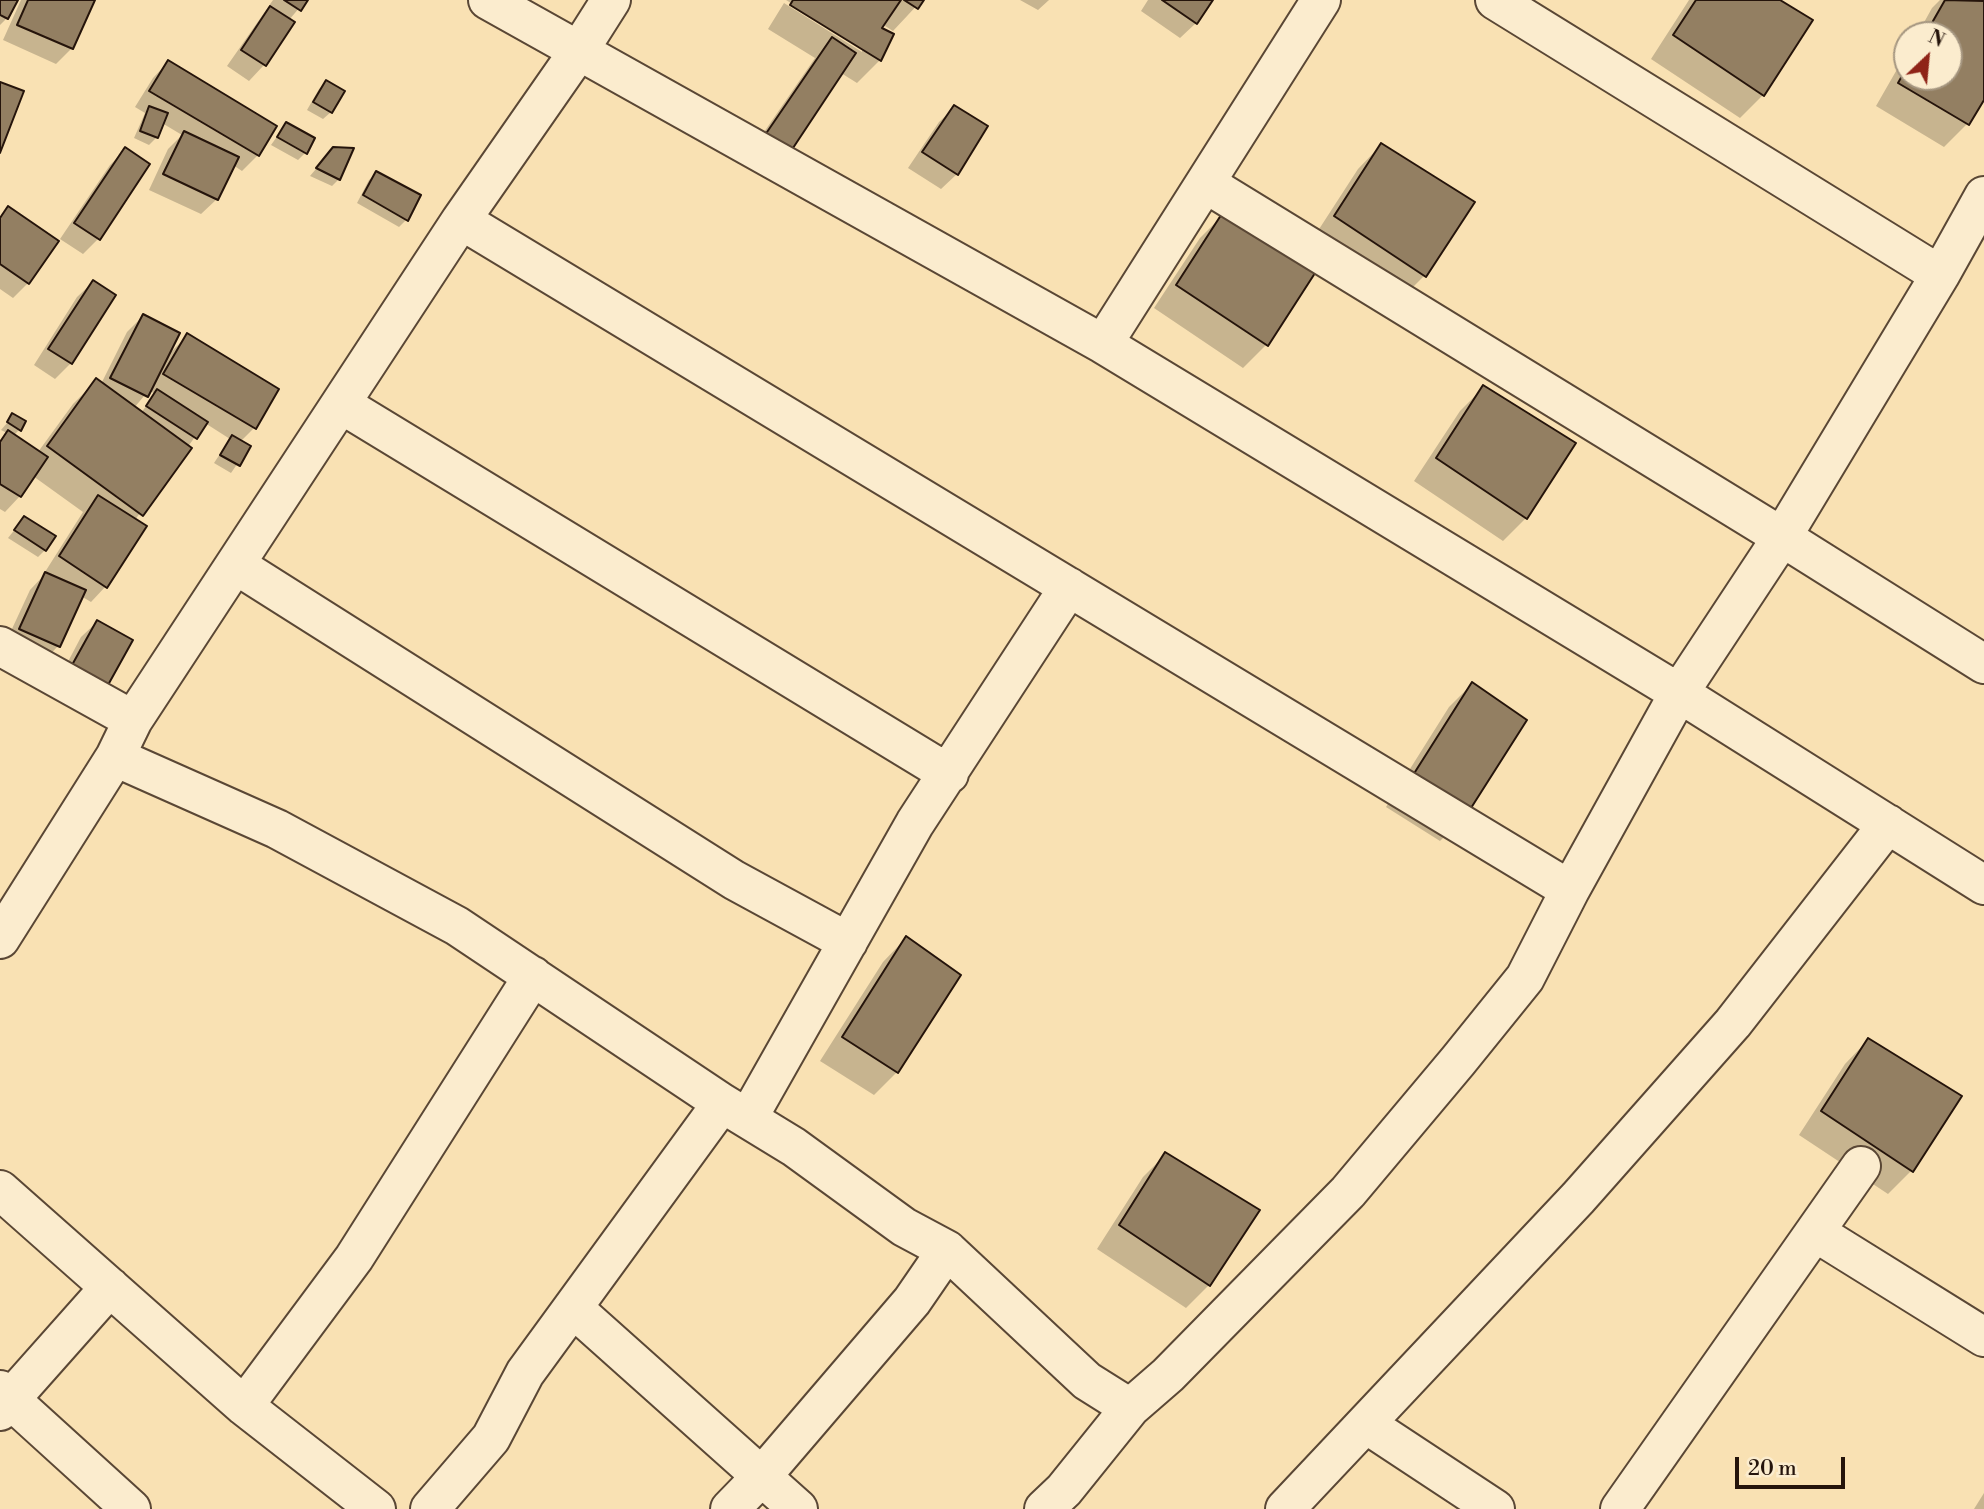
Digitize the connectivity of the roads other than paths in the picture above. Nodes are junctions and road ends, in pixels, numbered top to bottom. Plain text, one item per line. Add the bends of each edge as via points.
1 (488, 0) edge
2 (611, 0) edge
3 (1321, 0) edge
4 (1495, 0) edge
5 (578, 52) junction
6 (1205, 183) junction
7 (1979, 213) edge
8 (461, 220) junction
9 (1941, 275) junction
10 (1103, 344) junction
11 (341, 404) junction
12 (1782, 537) junction
13 (236, 565) junction
14 (1069, 587) junction
15 (0, 646) edge
16 (1984, 664) edge
17 (1679, 692) junction
18 (133, 720) junction
19 (115, 757) junction
20 (949, 774) junction
21 (1888, 824) junction
22 (1984, 885) edge
23 (1570, 890) junction
24 (0, 939) edge
25 (848, 943) junction
26 (533, 976) junction
27 (735, 1110) junction
28 (1861, 1166) dead end
29 (0, 1190) edge
30 (1815, 1232) junction
31 (947, 1250) junction
32 (110, 1287) junction
33 (573, 1308) junction
34 (1984, 1337) edge
35 (4, 1400) edge
36 (244, 1406) junction
37 (1130, 1408) junction
38 (1366, 1424) junction
39 (762, 1476) junction
40 (131, 1509) edge
41 (376, 1509) edge
42 (430, 1509) edge
43 (730, 1509) edge
44 (798, 1509) edge
45 (1044, 1509) edge
46 (1285, 1509) edge
47 (1494, 1509) edge
48 (1620, 1509) edge

1 - 5 street
2 - 5 street
3 - 6 street
4 - 9 street
5 - 8 street
5 - 10 street
6 - 10 street
6 - 12 street
7 - 9 street
8 - 11 street
8 - 14 street
9 - 12 street
10 - 17 street
11 - 13 street
11 - 20 street
12 - 16 street
12 - 17 street
13 - 18 street
13 - 25 street via 734,880
14 - 20 street
14 - 23 street
15 - 18 street
17 - 21 street
17 - 23 street
18 - 19 street
19 - 24 street
19 - 26 street via 276,829 457,926
20 - 25 street via 915,824
21 - 22 street
21 - 38 street via 1733,1023 1577,1199
23 - 37 street via 1525,978 1348,1192 1168,1376
25 - 27 street
26 - 27 street
26 - 36 street via 354,1258
27 - 31 street via 904,1227
27 - 33 street
28 - 30 street
29 - 32 street
30 - 34 street
30 - 48 street
31 - 37 street via 1087,1381
31 - 39 street via 912,1301
32 - 35 street
32 - 36 street
33 - 39 street
33 - 42 street via 525,1373 491,1438
35 - 40 street
36 - 41 street
37 - 45 street
38 - 46 street
38 - 47 street
39 - 43 street
39 - 44 street

